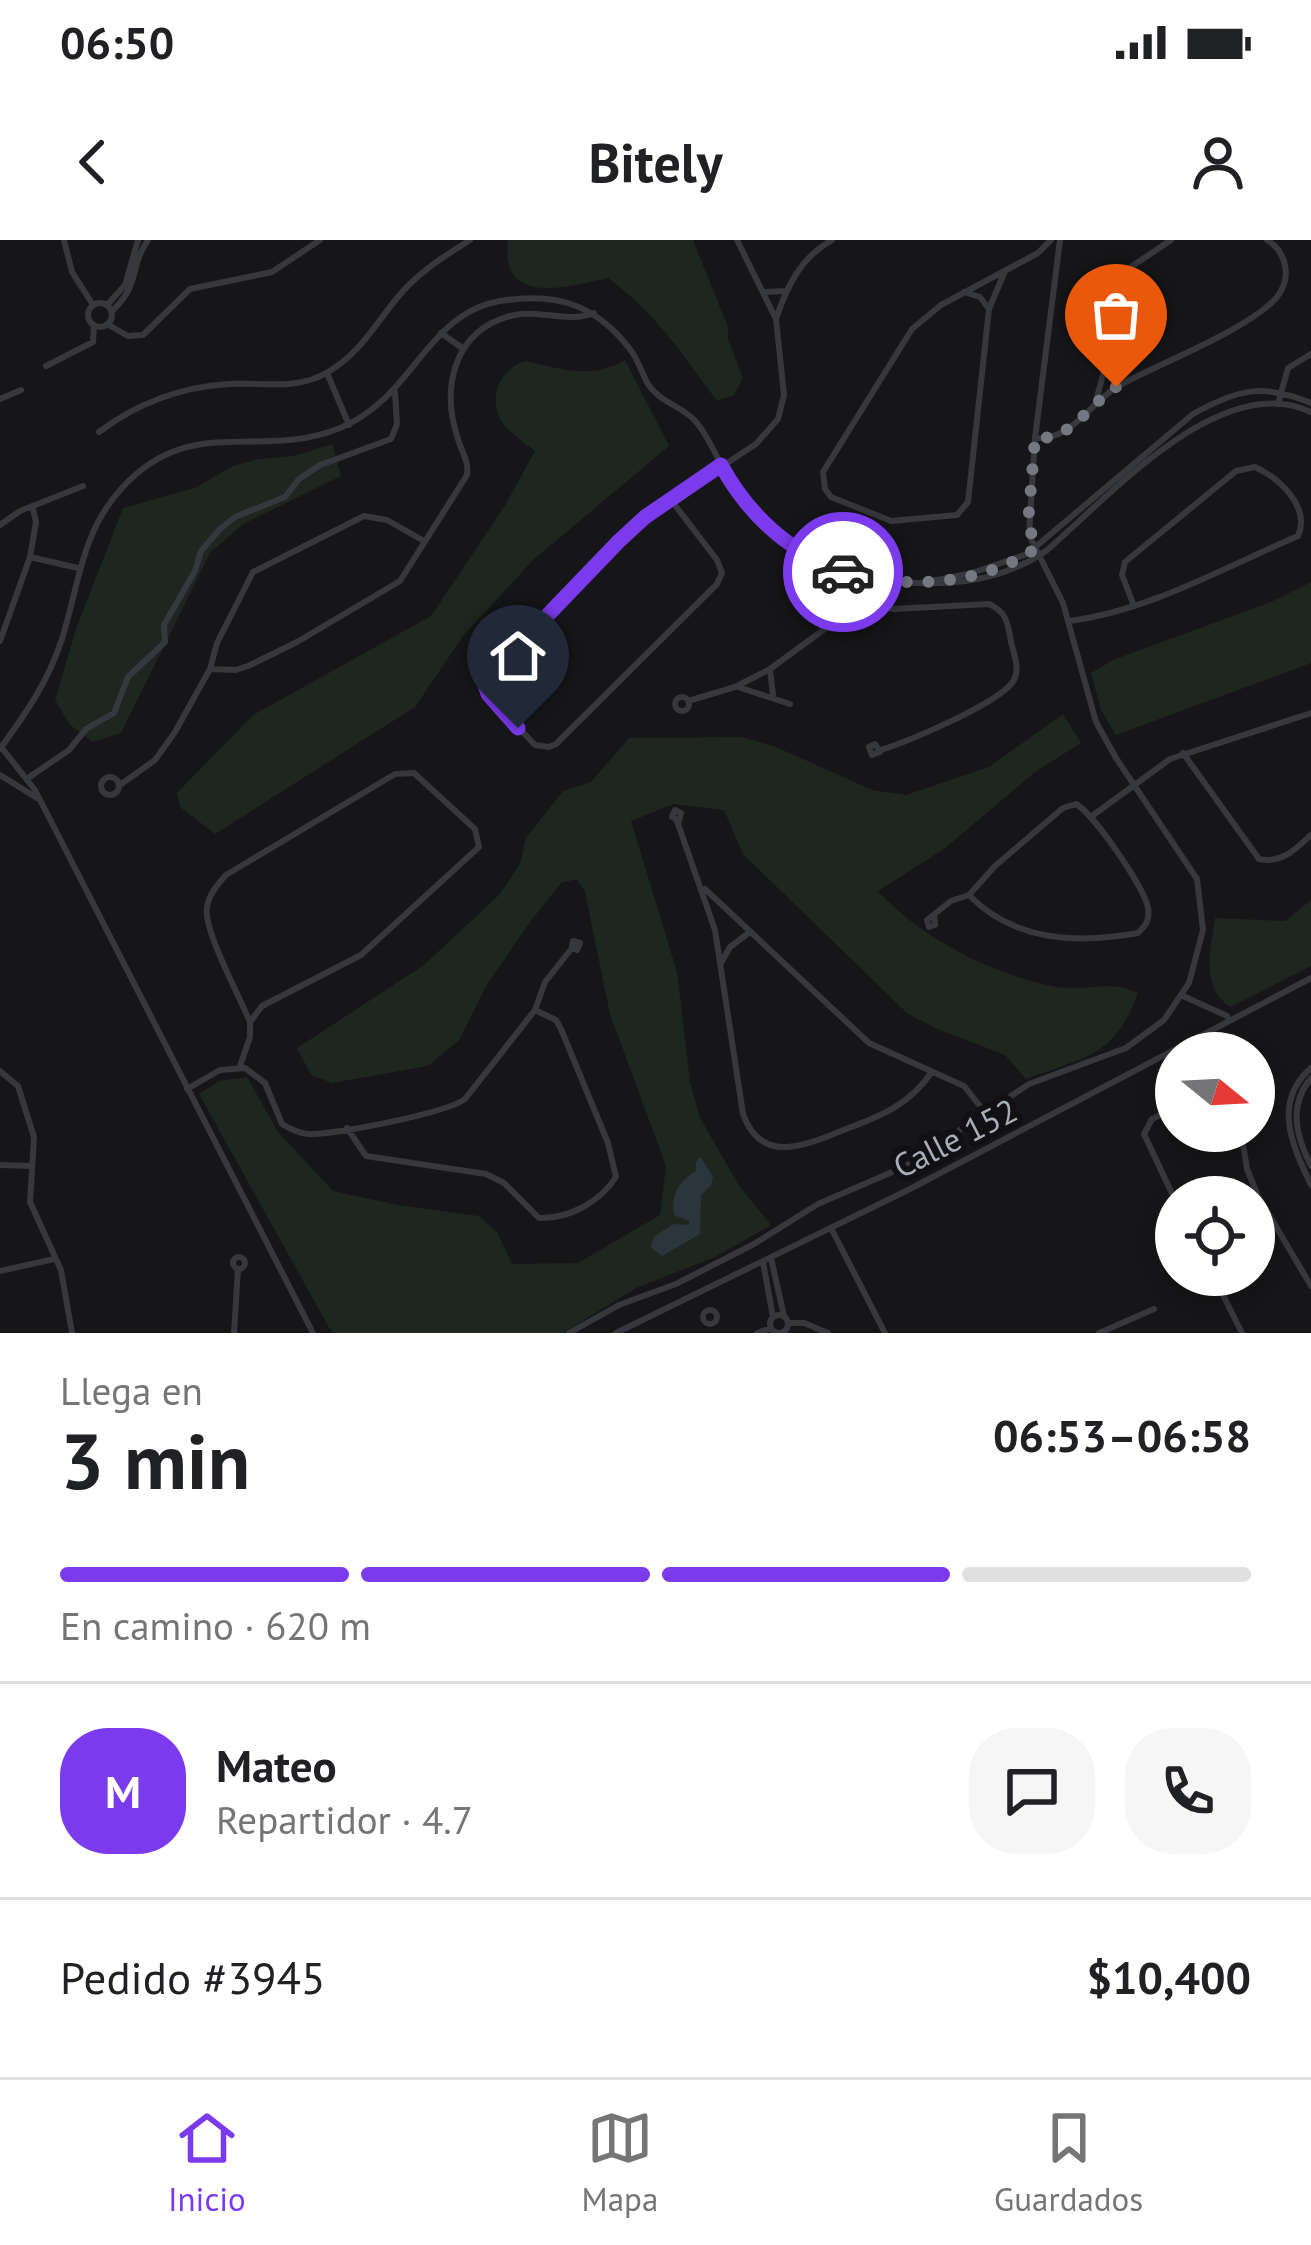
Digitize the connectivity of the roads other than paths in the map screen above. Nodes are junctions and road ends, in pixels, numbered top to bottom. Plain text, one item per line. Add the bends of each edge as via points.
1 (64, 240) edge
2 (144, 240) edge
3 (320, 240) edge
4 (470, 240) edge
5 (737, 240) edge
6 (832, 240) edge
7 (1060, 240) edge
8 (1171, 240) edge
9 (1267, 240) edge
10 (1050, 243) edge
11 (1057, 254) junction
12 (1005, 271) junction
13 (785, 291) junction
14 (763, 292) junction
15 (964, 292) junction
16 (93, 305) junction
17 (109, 309) junction
18 (989, 309) junction
19 (594, 313) junction
20 (776, 319) junction
21 (107, 324) junction
22 (94, 325) junction
23 (441, 333) junction
24 (462, 348) junction
25 (1311, 354) edge
26 (46, 366) dead end
27 (327, 373) junction
28 (1103, 375) junction
29 (1116, 387) junction
30 (21, 390) dead end
31 (1280, 391) junction
32 (394, 392) junction
33 (0, 399) edge
34 (1096, 400) junction
35 (1311, 403) edge
36 (1278, 404) junction
37 (1311, 412) edge
38 (349, 425) junction
39 (99, 432) dead end
40 (1035, 438) junction
41 (721, 465) junction
42 (83, 486) dead end
43 (671, 500) junction
44 (32, 509) junction
45 (0, 525) edge
46 (424, 542) junction
47 (1038, 551) junction
48 (30, 557) junction
49 (78, 568) junction
50 (861, 577) junction
51 (859, 604) junction
52 (1134, 606) junction
53 (1069, 621) junction
54 (0, 641) edge
55 (211, 669) junction
56 (770, 669) junction
57 (735, 687) junction
58 (774, 696) junction
59 (688, 701) dead end
60 (790, 704) dead end
61 (1311, 713) edge
62 (1, 748) edge
63 (880, 750) dead end
64 (1183, 753) junction
65 (0, 775) edge
66 (28, 778) junction
67 (1134, 784) junction
68 (120, 785) dead end
69 (40, 800) junction
70 (1092, 816) junction
71 (677, 821) dead end
72 (1311, 836) edge
73 (702, 886) junction
74 (969, 895) junction
75 (934, 916) dead end
76 (750, 932) junction
77 (572, 948) dead end
78 (721, 963) junction
79 (1311, 978) edge
80 (1183, 996) junction
81 (241, 1000) junction
82 (262, 1006) junction
83 (535, 1010) junction
84 (1231, 1017) junction
85 (250, 1022) junction
86 (240, 1067) junction
87 (1311, 1068) edge
88 (0, 1071) edge
89 (931, 1073) junction
90 (1311, 1078) edge
91 (187, 1089) junction
92 (984, 1111) junction
93 (1155, 1118) edge
94 (346, 1128) junction
95 (1244, 1152) edge
96 (1301, 1155) junction
97 (0, 1166) edge
98 (33, 1166) junction
99 (1311, 1166) edge
100 (1164, 1176) edge
101 (1311, 1184) edge
102 (831, 1228) junction
103 (55, 1259) junction
104 (767, 1259) junction
105 (238, 1270) dead end
106 (0, 1271) edge
107 (1311, 1286) edge
108 (1224, 1296) edge
109 (1154, 1309) dead end
110 (773, 1317) junction
111 (786, 1320) junction
112 (714, 1323) dead end
113 (771, 1328) junction
114 (72, 1333) edge
115 (234, 1333) edge
116 (314, 1333) edge
117 (569, 1333) edge
118 (616, 1333) edge
119 (719, 1333) edge
120 (758, 1333) edge
121 (828, 1333) edge
122 (886, 1333) edge
123 (1100, 1333) edge
124 (1242, 1333) edge

1 - 16 street
2 - 17 street via 132,288
3 - 21 street via 272,272 190,289 143,334
4 - 27 street via 412,281 373,334
5 - 14 street
6 - 13 street via 808,256
7 - 11 street
8 - 28 street via 1112,284
9 - 29 street via 1286,269 1276,297
10 - 11 street
10 - 12 street
11 - 40 street
12 - 15 street
12 - 18 street
13 - 14 street
13 - 20 street
14 - 20 street
15 - 18 street
15 - 18 street via 912,329 823,472 831,497 891,521 964,510
16 - 17 street
16 - 22 street
17 - 21 street
19 - 23 street via 544,297 493,302 460,314
19 - 24 street via 504,317
19 - 41 street via 632,352 650,387 696,422
20 - 41 street via 784,395 778,419
21 - 22 street
22 - 26 street via 93,342
23 - 24 street
23 - 32 street
24 - 46 street via 452,408 468,467
25 - 31 street via 1288,368
27 - 38 street
27 - 39 street via 299,383 173,393
28 - 29 street
28 - 34 street
29 - 34 street
30 - 33 street
31 - 35 street
31 - 36 street
31 - 47 street via 1243,392 1193,414
32 - 38 street
32 - 66 street via 391,439 320,465 207,542 164,625 165,642 128,677 114,713
34 - 40 street via 1060,435
36 - 37 street
36 - 47 street via 1248,404 1201,421
38 - 49 street via 295,441 201,442 151,462 106,506
40 - 47 street via 1028,523
41 - 43 street
41 - 50 street via 743,503 783,540
42 - 44 street
43 - 43 street via 717,560 716,584 556,744 536,745 488,694 491,674 619,541
44 - 45 street
44 - 48 street
46 - 55 street via 400,581 379,595 248,665
46 - 55 street via 364,516 261,566 246,580
47 - 50 street via 1021,566 967,582
47 - 53 street
48 - 49 street
48 - 54 street
49 - 62 street via 51,666
50 - 51 street
51 - 56 street
51 - 63 street via 989,604 1007,620 1017,670 1002,691
52 - 52 street via 1298,536 1304,513 1286,486 1255,467 1236,471 1125,562
52 - 53 street
53 - 67 street via 1088,703
55 - 68 street via 155,760
56 - 57 street
56 - 58 street
57 - 58 street
57 - 59 street
58 - 60 street
61 - 64 street
62 - 66 street
64 - 67 street
64 - 72 street via 1258,860 1285,857
65 - 69 street
66 - 69 street
67 - 70 street
67 - 80 street via 1201,895 1201,949
69 - 91 street
70 - 74 street via 1076,805 1063,808
70 - 74 street via 1146,900 1148,918 1138,933 1056,939 992,916
71 - 73 street
73 - 76 street
73 - 78 street
74 - 75 street
76 - 78 street
76 - 89 street via 869,1043
77 - 83 street
78 - 89 street via 743,1114 758,1138 791,1148 809,1144 902,1105
79 - 84 street, Calle 152
80 - 84 street
80 - 92 street via 1126,1048 1029,1084
81 - 82 street
81 - 82 street via 208,927 212,891 395,774 414,773 475,829 479,847 362,955
81 - 85 street
82 - 85 street
83 - 94 street via 456,1106
83 - 94 street via 561,1029 615,1164 611,1185 587,1205 539,1218 496,1178 366,1156
84 - 102 street, Calle 152
85 - 86 street
86 - 91 street
86 - 94 street via 266,1082 282,1124 312,1134
87 - 96 street via 1291,1092 1288,1113
88 - 98 street via 18,1086 34,1137
89 - 92 street via 964,1086
90 - 96 street via 1298,1097
91 - 116 street
92 - 117 street via 906,1166
93 - 100 street via 1144,1134
95 - 107 street via 1258,1196
96 - 99 street
96 - 101 street
97 - 98 street
98 - 103 street via 31,1208
102 - 104 street, Calle 152
102 - 122 street
103 - 106 street
103 - 114 street
104 - 110 street
104 - 111 street
104 - 118 street, Calle 152
105 - 115 street
108 - 124 street
109 - 123 street
110 - 111 street
110 - 113 street
111 - 113 street via 781,1333
111 - 121 street
112 - 119 street
113 - 120 street

